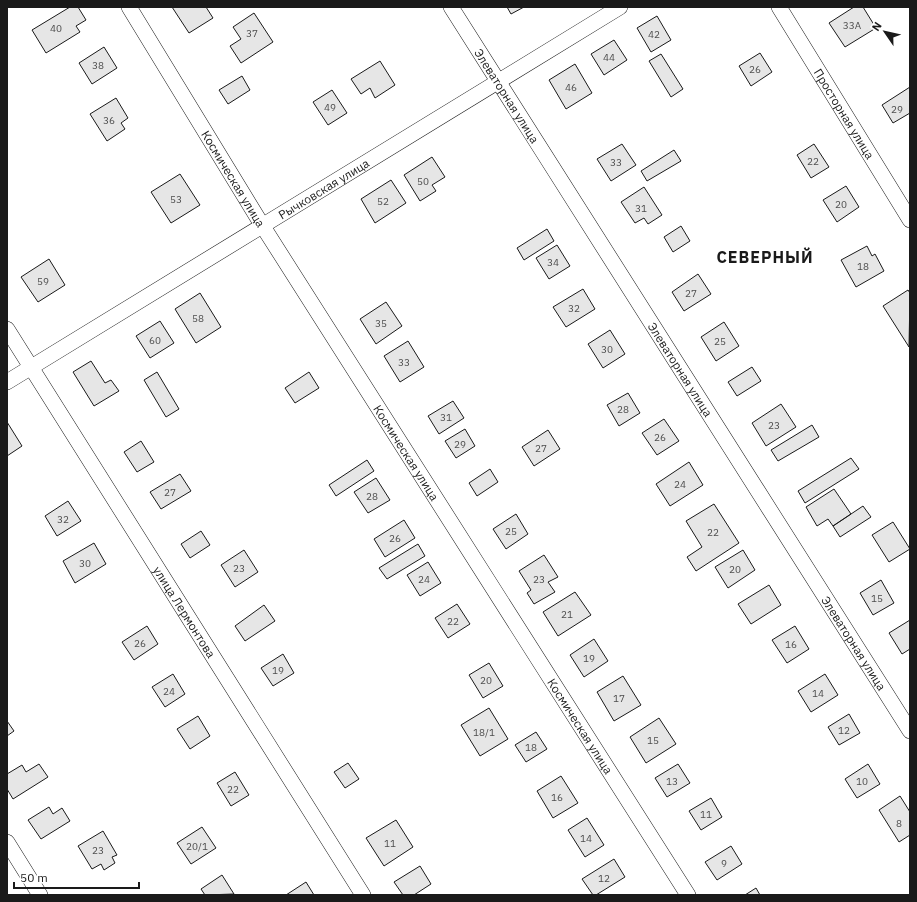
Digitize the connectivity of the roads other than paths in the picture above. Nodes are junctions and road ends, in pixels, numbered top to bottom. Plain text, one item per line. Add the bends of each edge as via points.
1 (129, 7) edge
2 (451, 7) edge
3 (620, 7) edge
4 (779, 7) edge
5 (497, 81) junction
6 (910, 220) edge
7 (262, 225) junction
8 (7, 329) edge
9 (31, 368) junction
10 (7, 382) edge
11 (910, 731) edge
12 (7, 842) edge
13 (40, 895) edge
14 (363, 895) edge
15 (688, 895) edge

1 - 7 street, Космическая улица
2 - 5 street, Элеваторная улица
3 - 5 street, Рычковская улица
4 - 6 street, Просторная улица
5 - 7 street, Рычковская улица
5 - 11 street, Элеваторная улица
7 - 9 street, Рычковская улица
7 - 15 street, Космическая улица
8 - 9 street, улица Лермонтова
9 - 10 street, Рычковская улица
9 - 14 street, улица Лермонтова
12 - 13 street

